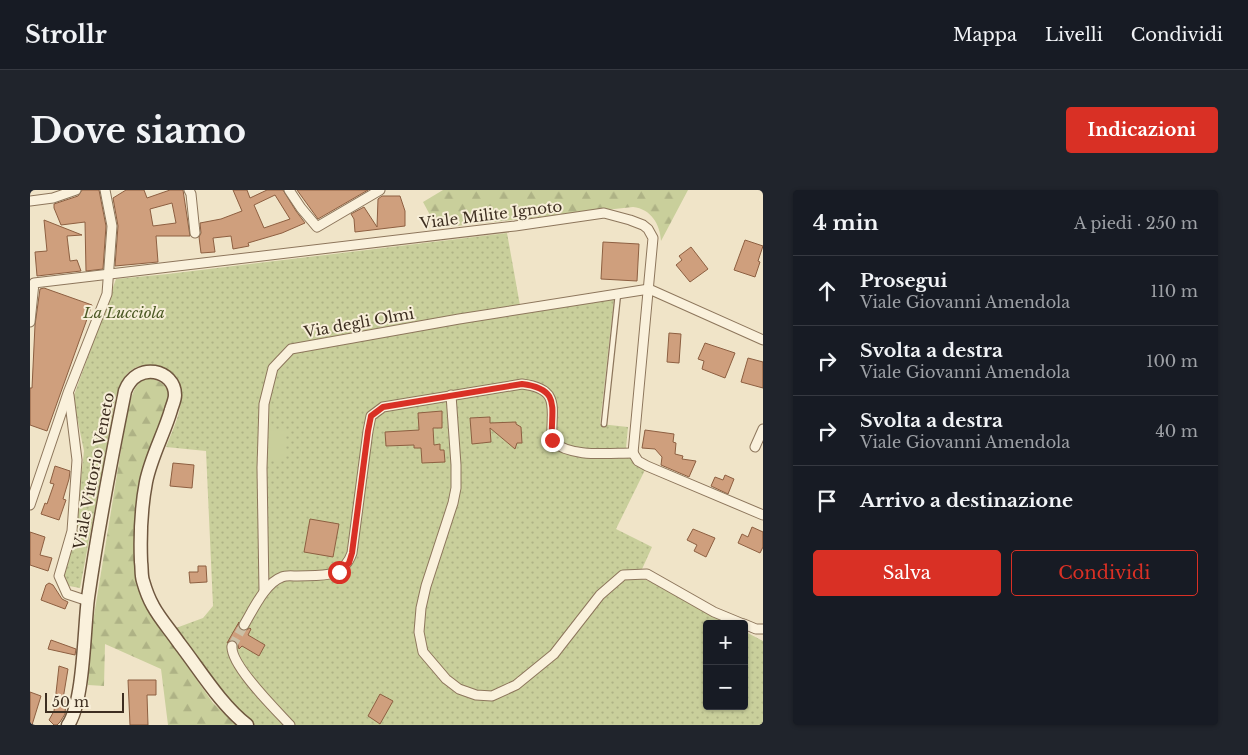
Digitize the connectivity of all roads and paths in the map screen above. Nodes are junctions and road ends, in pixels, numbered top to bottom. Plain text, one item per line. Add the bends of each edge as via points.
1 (76, 190) edge
2 (105, 190) edge
3 (189, 190) edge
4 (289, 190) edge
5 (380, 190) edge
6 (30, 201) edge
7 (194, 233) dead end
8 (109, 275) junction
9 (649, 289) junction
10 (618, 294) junction
11 (30, 322) edge
12 (763, 340) edge
13 (68, 393) junction
14 (451, 395) junction
15 (604, 424) dead end
16 (763, 430) edge
17 (755, 447) dead end
18 (633, 453) junction
19 (30, 505) edge
20 (763, 515) edge
21 (264, 590) junction
22 (88, 601) junction
23 (734, 620) edge
24 (244, 625) tunnel mouth
25 (748, 626) edge
26 (763, 629) edge
27 (232, 646) dead end
28 (68, 725) edge
29 (247, 725) edge
30 (290, 725) edge

1 - 6 street
2 - 8 street via 112,226
3 - 7 street
4 - 5 street via 317,227
8 - 9 street, Viale Milite Ignoto via 604,213 648,229 653,238
8 - 11 street, Viale Milite Ignoto via 34,283
8 - 13 street via 107,294
9 - 10 street, Via degli Olmi
9 - 12 street
9 - 18 street, Viale Milite Ignoto
10 - 15 lane
10 - 21 street, Via degli Olmi via 291,349 273,368 264,404
13 - 19 street
13 - 22 street via 77,460 72,531 59,576 67,594
14 - 18 street via 522,384 537,386 548,393 552,402 552,440 560,447 571,452
14 - 21 street via 383,407 371,416 349,563 339,572 282,576
14 - 23 street via 456,488 426,586 418,632 423,652 446,679 476,695 492,696 516,685 554,654 600,595 623,575 647,574
16 - 17 street
18 - 20 street via 647,466
21 - 24 street
22 - 28 street, Viale Vittorio Veneto via 80,685
22 - 29 street, Viale Vittorio Veneto via 104,492 125,391 128,383 140,372 160,374 171,384 175,395 146,482 141,509 143,580 152,605 228,707
25 - 26 street
27 - 30 street via 238,665

